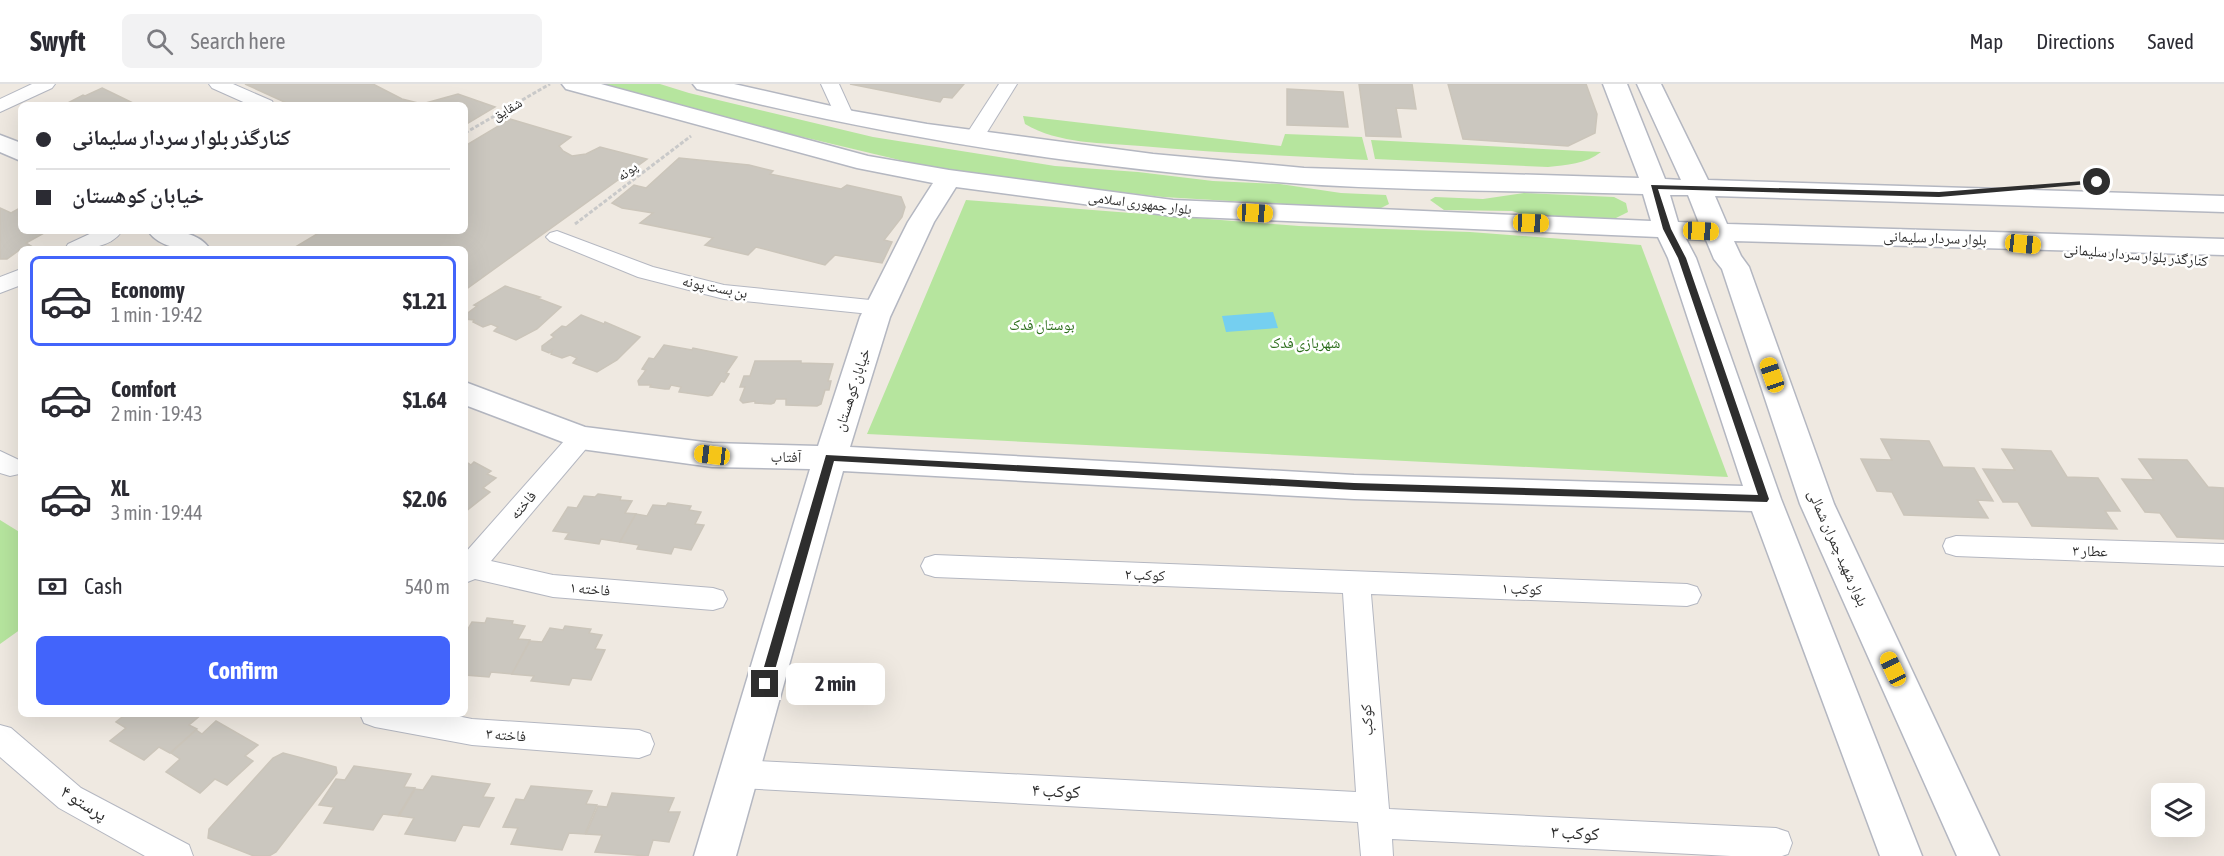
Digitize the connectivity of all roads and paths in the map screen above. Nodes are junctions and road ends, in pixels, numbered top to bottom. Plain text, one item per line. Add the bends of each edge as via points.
1 (46, 84) edge
2 (218, 84) edge
3 (550, 84) edge
4 (574, 84) edge
5 (705, 84) edge
6 (830, 84) edge
7 (1008, 84) edge
8 (1615, 84) edge
9 (1649, 84) edge
10 (258, 102) edge
11 (0, 106) edge
12 (845, 117) junction
13 (710, 122) junction
14 (468, 131) edge
15 (974, 138) junction
16 (0, 142) edge
17 (18, 151) edge
18 (949, 178) junction
19 (1406, 178) junction
20 (2224, 183) edge
21 (1653, 186) junction
22 (1697, 188) junction
23 (1939, 195) junction
24 (2224, 204) edge
25 (1412, 219) junction
26 (1667, 229) junction
27 (1718, 232) junction
28 (106, 234) edge
29 (168, 234) edge
30 (557, 237) joint
31 (1977, 239) junction
32 (82, 246) edge
33 (190, 246) edge
34 (2224, 247) edge
35 (2224, 262) edge
36 (18, 277) edge
37 (0, 286) edge
38 (880, 308) junction
39 (468, 394) edge
40 (581, 438) junction
41 (830, 458) junction
42 (1764, 499) junction
43 (1956, 546) dead end
44 (2224, 555) edge
45 (468, 566) edge
46 (935, 566) dead end
47 (468, 568) edge
48 (1356, 583) junction
49 (1687, 595) dead end
50 (713, 599) dead end
51 (391, 717) edge
52 (0, 738) edge
53 (639, 744) dead end
54 (739, 774) junction
55 (1374, 816) junction
56 (1776, 843) dead end
57 (177, 856) edge
58 (715, 856) edge
59 (1377, 856) edge
60 (1900, 856) edge
61 (1978, 856) edge

1 - 11 street
2 - 10 street
3 - 14 path, شقایق
4 - 13 main road, بلوار جمهوری اسلامی
5 - 12 main road
6 - 12 street
7 - 15 street
8 - 21 main road
9 - 22 main road, بلوار شهید چمران شمالی
12 - 15 main road
13 - 18 main road, بلوار جمهوری اسلامی via 866,163
13 - 30 path, پونه
15 - 19 main road via 1174,165 1304,176
16 - 17 main road
18 - 25 main road, بلوار جمهوری اسلامی via 1173,208
18 - 38 main road, خیابان کوهستان via 921,222
19 - 21 main road
19 - 25 main road
20 - 23 main road via 2120,180
21 - 22 main road
21 - 26 main road
22 - 23 main road
22 - 27 main road, بلوار شهید چمران شمالی
23 - 24 main road
25 - 26 main road, بلوار جمهوری اسلامی
26 - 27 main road, بلوار جمهوری اسلامی
26 - 42 main road via 1682,258
27 - 31 main road, بلوار سردار سلیمانی
27 - 61 main road, بلوار شهید چمران شمالی via 1735,267 1817,504
28 - 32 street
29 - 33 main road
30 - 38 street, بن بست پونه via 646,272 724,292
31 - 34 main road, بلوار سردار سلیمانی
31 - 35 main road, کنارگذر بلوار سردار سلیمانی
36 - 37 street
38 - 41 main road, خیابان کوهستان
39 - 40 main road, آفتاب
40 - 41 main road, آفتاب via 712,455
40 - 45 street, فاخته
41 - 42 main road, آفتاب via 1354,487
41 - 54 main road, خیابان کوهستان
42 - 60 main road
43 - 44 street, عطار ۳
46 - 48 street, کوکب ۲
47 - 50 street, فاخته ۱ via 553,586
48 - 49 street, کوکب ۱
48 - 55 street, کوکب
51 - 53 street, فاخته ۳ via 472,732
52 - 57 street, پرستو ۴ via 70,798
54 - 55 street, کوکب ۴
54 - 58 main road, خیابان کوهستان
55 - 56 street, کوکب ۳
55 - 59 street, کوکب

